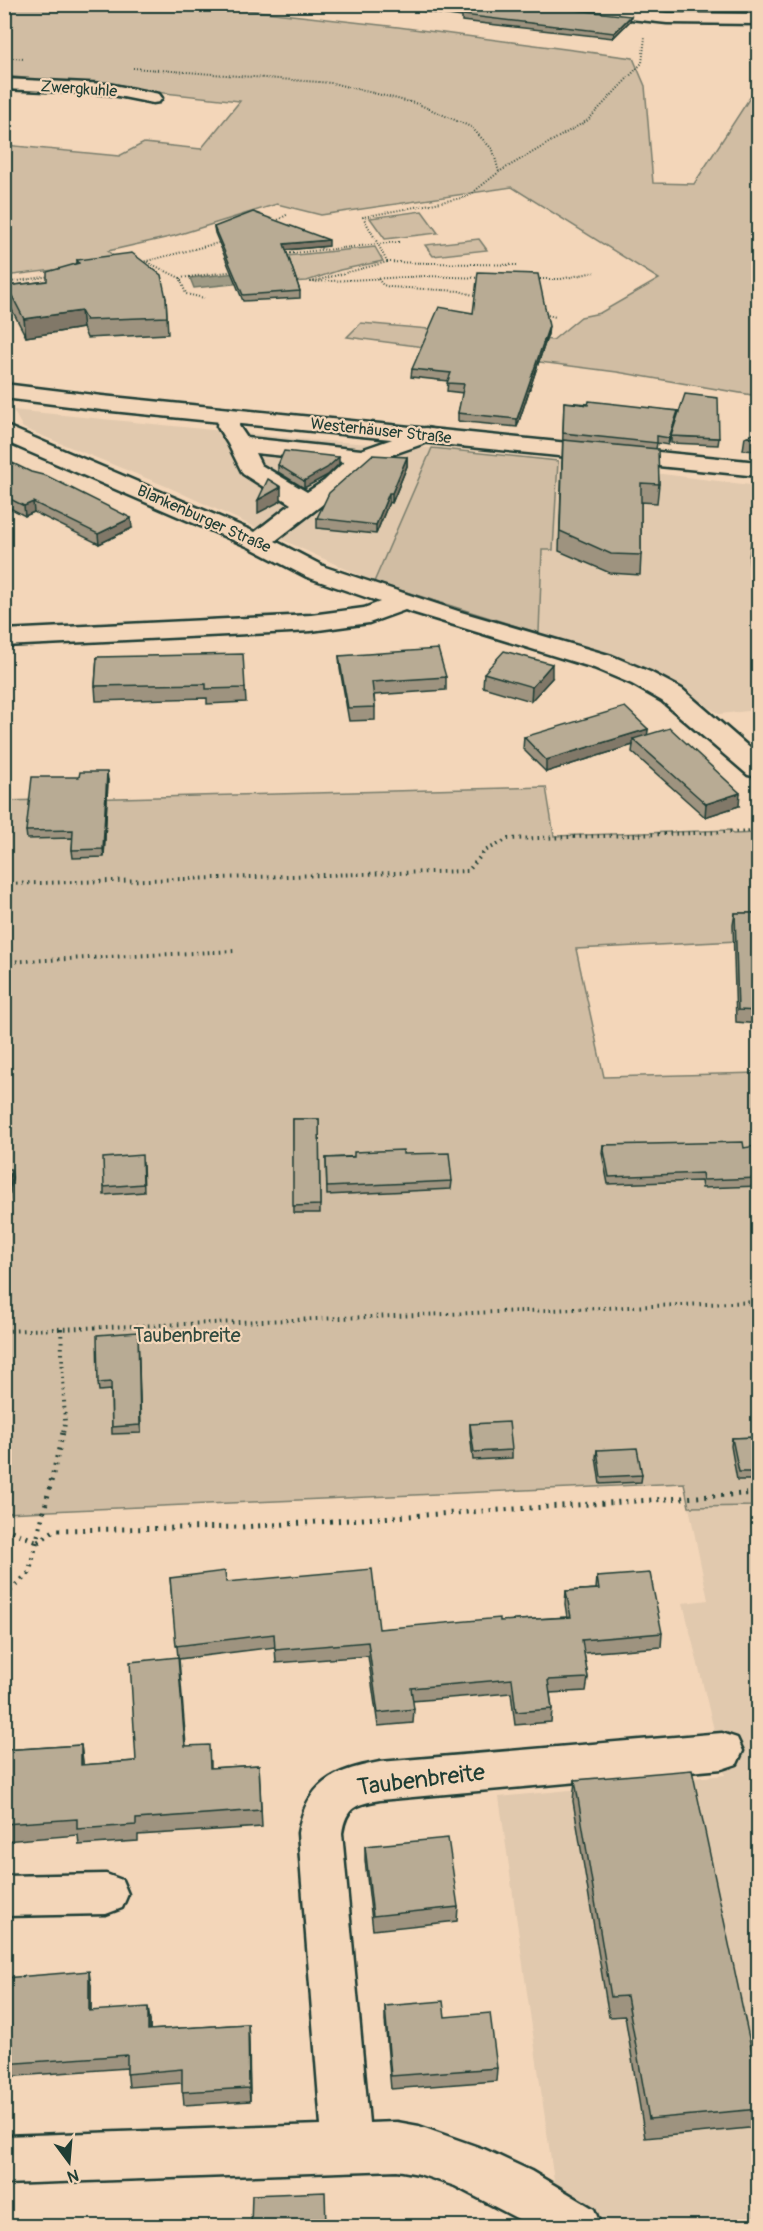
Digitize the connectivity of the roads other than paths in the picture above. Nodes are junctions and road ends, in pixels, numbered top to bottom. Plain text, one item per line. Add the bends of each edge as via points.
1 (539, 4) edge
2 (759, 19) edge
3 (4, 84) edge
4 (153, 98) dead end
5 (4, 391) edge
6 (229, 416) junction
7 (4, 432) edge
8 (426, 435) junction
9 (240, 444) junction
10 (363, 457) junction
11 (759, 469) edge
12 (307, 503) junction
13 (258, 542) junction
14 (405, 601) junction
15 (4, 638) edge
16 (759, 769) edge
17 (722, 1750) dead end
18 (106, 1894) dead end
19 (4, 1896) edge
20 (347, 2148) junction
21 (4, 2160) edge
22 (577, 2226) edge

1 - 2 street via 633,16
3 - 4 street, Zwergkuhle via 108,89
5 - 6 street, Westerhäuser Straße
6 - 8 street, Westerhäuser Straße
6 - 9 street via 228,426
7 - 13 street, Blankenburger Straße
8 - 10 street
8 - 11 street, Westerhäuser Straße
9 - 10 street
9 - 12 street via 251,469
10 - 12 street
12 - 13 street
13 - 14 street, Blankenburger Straße via 316,572
14 - 15 street via 369,615 311,623
14 - 16 street, Blankenburger Straße via 603,662 641,678 695,712
17 - 20 street, Taubenbreite via 380,1781 349,1788 330,1801 320,1833
18 - 19 street
20 - 21 street
20 - 22 street via 422,2148 505,2186

